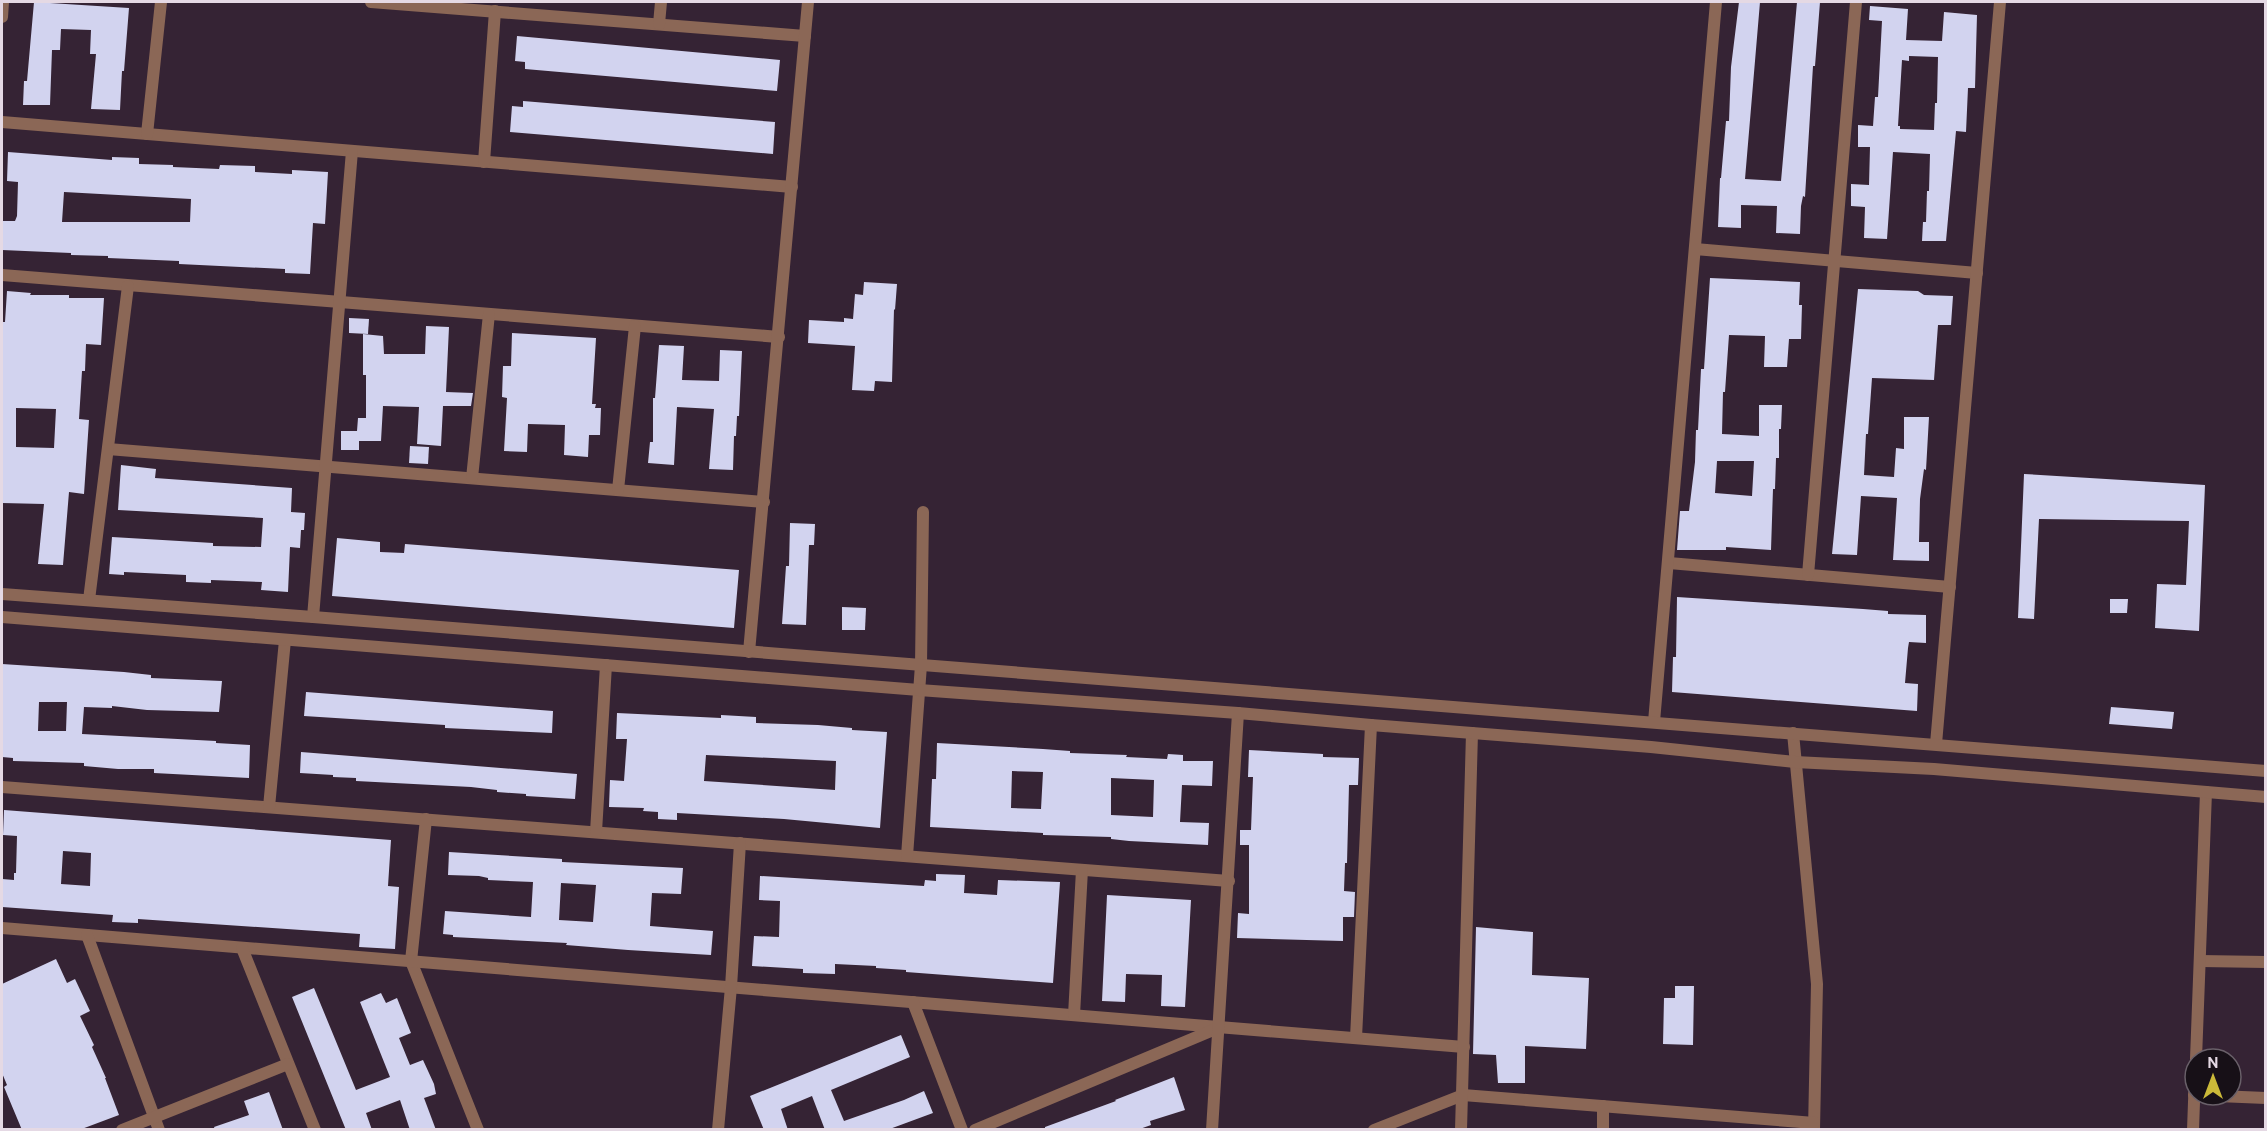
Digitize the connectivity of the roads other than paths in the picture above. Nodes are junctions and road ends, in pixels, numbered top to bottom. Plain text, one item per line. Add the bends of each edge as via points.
1 (3, 2) edge
2 (161, 2) edge
3 (371, 2) edge
4 (661, 2) edge
5 (808, 2) edge
6 (1716, 2) edge
7 (1856, 2) edge
8 (2000, 2) edge
9 (495, 11) junction
10 (2, 17) edge
11 (659, 24) junction
12 (805, 36) junction
13 (2, 122) edge
14 (147, 134) junction
15 (352, 151) junction
16 (484, 162) junction
17 (792, 187) junction
18 (1695, 249) junction
19 (1834, 261) junction
20 (1977, 273) junction
21 (2, 275) edge
22 (128, 285) junction
23 (340, 302) junction
24 (489, 314) junction
25 (635, 326) junction
26 (778, 337) junction
27 (108, 449) junction
28 (326, 467) junction
29 (472, 478) junction
30 (618, 490) junction
31 (764, 502) junction
32 (923, 512) dead end
33 (1669, 563) junction
34 (1808, 575) junction
35 (1950, 587) junction
36 (2, 594) edge
37 (89, 600) junction
38 (2, 617) edge
39 (313, 617) junction
40 (285, 640) junction
41 (749, 652) junction
42 (606, 665) junction
43 (921, 665) junction
44 (919, 690) junction
45 (1238, 713) junction
46 (1654, 722) junction
47 (1371, 726) junction
48 (1472, 733) junction
49 (1793, 733) junction
50 (1936, 744) junction
51 (1795, 762) junction
52 (2265, 771) edge
53 (2, 787) edge
54 (2206, 792) junction
55 (2265, 797) edge
56 (269, 807) junction
57 (426, 819) junction
58 (596, 832) junction
59 (740, 843) junction
60 (908, 856) junction
61 (1082, 870) junction
62 (1229, 881) junction
63 (2, 928) edge
64 (87, 935) junction
65 (242, 948) junction
66 (411, 961) junction
67 (2200, 961) junction
68 (2265, 962) edge
69 (731, 987) junction
70 (913, 1002) junction
71 (1074, 1015) junction
72 (1219, 1027) junction
73 (1356, 1038) junction
74 (1464, 1047) junction
75 (2196, 1047) edge
76 (288, 1064) junction
77 (1463, 1095) junction
78 (2243, 1097) edge
79 (2265, 1098) edge
80 (1603, 1106) junction
81 (2194, 1107) edge
82 (154, 1117) junction
83 (1814, 1126) edge
84 (122, 1130) edge
85 (159, 1130) edge
86 (315, 1130) edge
87 (478, 1130) edge
88 (718, 1130) edge
89 (962, 1130) edge
90 (975, 1130) edge
91 (1212, 1130) edge
92 (1374, 1130) edge
93 (1461, 1130) edge
94 (1603, 1130) edge
95 (2193, 1130) edge

1 - 10 street
2 - 14 street
3 - 9 street
4 - 11 street
5 - 12 street
6 - 18 street
7 - 19 street
8 - 20 street
9 - 11 street
9 - 16 street
11 - 12 street
12 - 17 street
13 - 14 street
14 - 15 street
15 - 16 street
15 - 23 street
16 - 17 street
17 - 26 street
18 - 19 street
18 - 33 street
19 - 20 street
19 - 34 street
20 - 35 street
21 - 22 street
22 - 23 street
22 - 27 street
23 - 24 street
23 - 28 street
24 - 25 street
24 - 29 street
25 - 26 street
25 - 30 street
26 - 31 street
27 - 28 street
27 - 37 street
28 - 29 street
28 - 39 street
29 - 30 street
30 - 31 street
31 - 41 street
32 - 43 street
33 - 34 street
33 - 46 street
34 - 35 street
35 - 50 street
36 - 37 street
37 - 39 street
38 - 40 street
39 - 41 street
40 - 42 street
40 - 56 street
41 - 43 street
42 - 44 street
42 - 58 street
43 - 44 street
43 - 46 street
44 - 45 street
44 - 60 street
45 - 47 street
45 - 62 street
46 - 49 street
47 - 48 street
47 - 73 street
48 - 51 street
48 - 74 street
49 - 50 street
49 - 51 street
50 - 52 street
51 - 54 street via 1934,769
51 - 83 street via 1817,984
53 - 56 street
54 - 55 street
54 - 67 street
56 - 57 street
57 - 58 street
57 - 66 street
58 - 59 street
59 - 60 street
59 - 69 street
60 - 61 street
61 - 62 street
61 - 71 street
62 - 72 street
63 - 64 street
64 - 65 street
64 - 82 street
65 - 66 street
65 - 76 street
66 - 69 street
66 - 87 street
67 - 68 street
67 - 75 street
69 - 70 street
69 - 88 street
70 - 71 street
70 - 89 street
71 - 72 street
72 - 73 street
72 - 90 street
72 - 91 street
73 - 74 street
74 - 77 street
76 - 82 street
76 - 86 street
77 - 80 street
77 - 92 street
77 - 93 street
78 - 79 street
80 - 83 street
80 - 94 street
81 - 95 street
82 - 84 street
82 - 85 street

